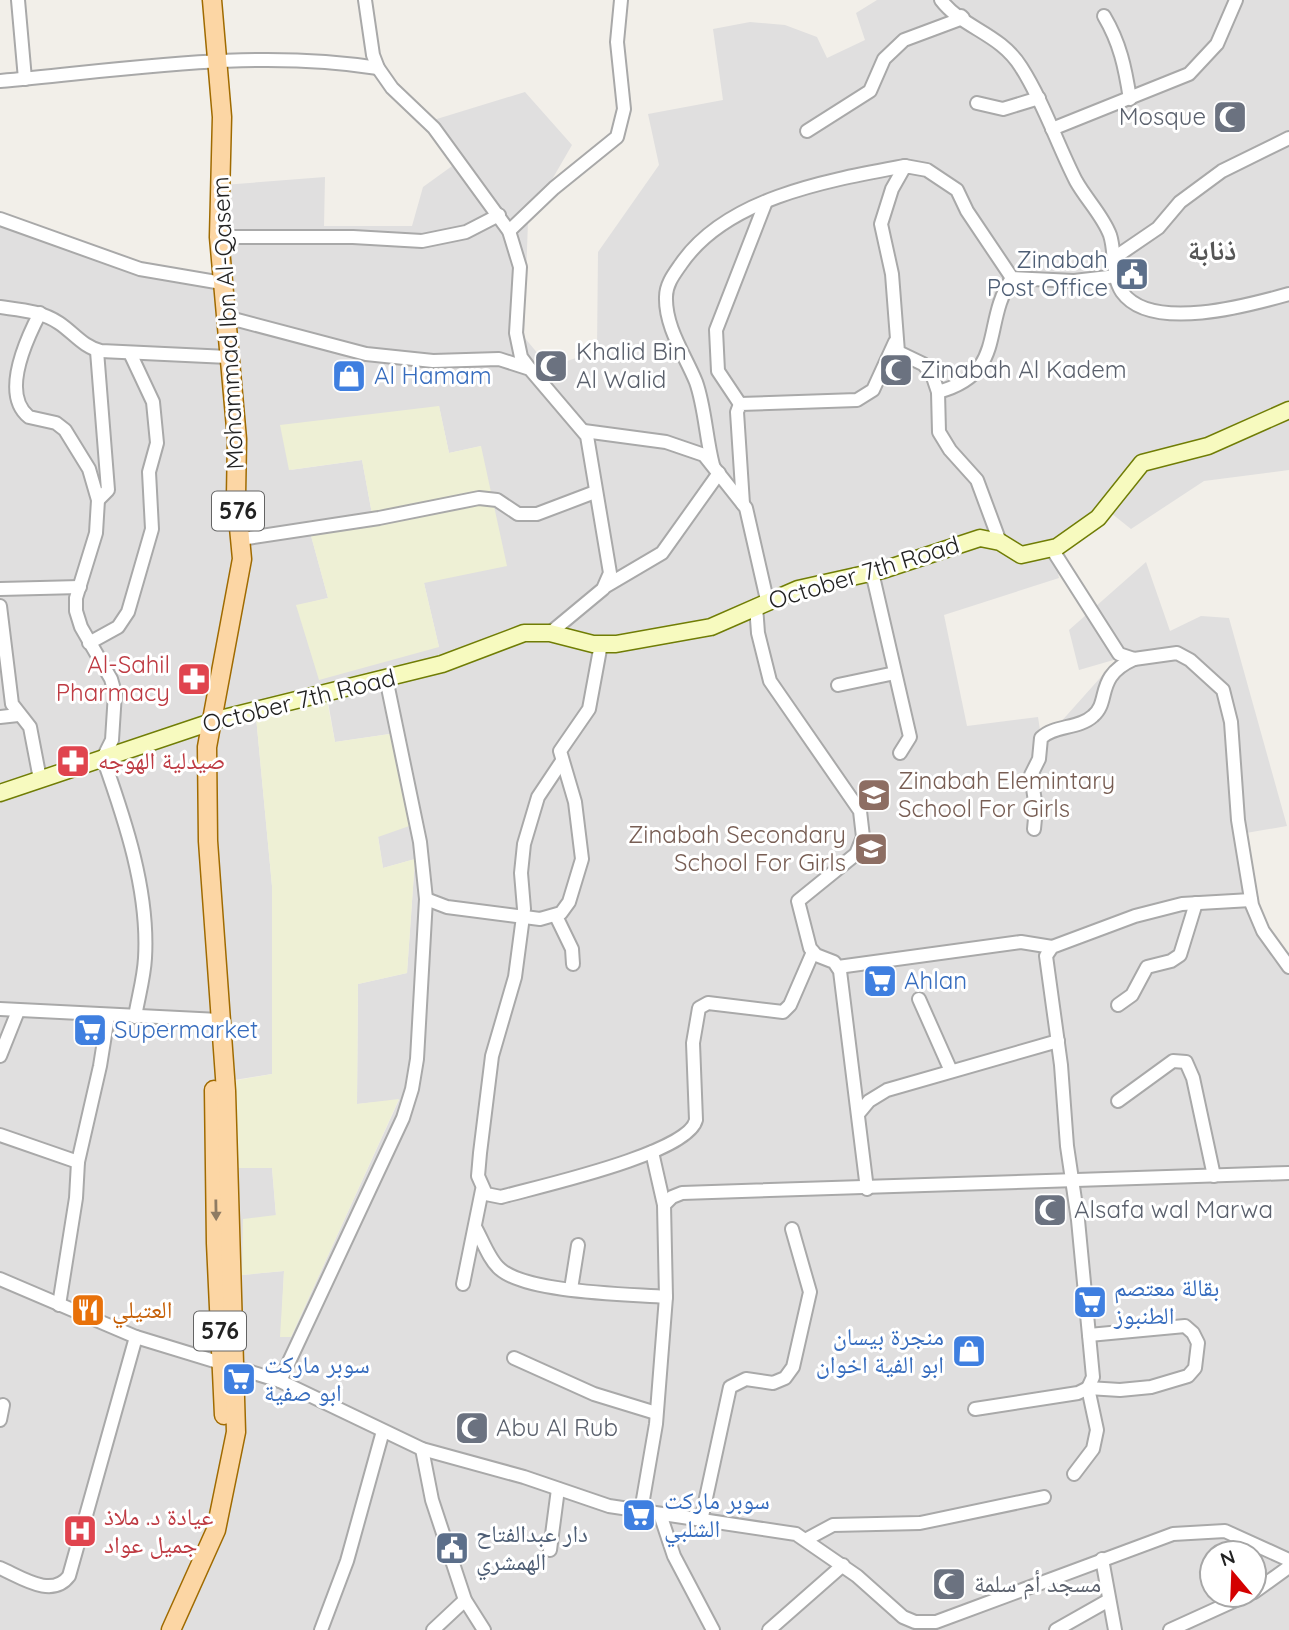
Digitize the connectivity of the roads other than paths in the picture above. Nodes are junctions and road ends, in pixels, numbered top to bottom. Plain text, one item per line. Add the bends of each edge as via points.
1 (18, 0) edge
2 (212, 0) edge
3 (365, 0) edge
4 (621, 0) edge
5 (941, 0) edge
6 (949, 0) edge
7 (1236, 0) edge
8 (1104, 16) dead end
9 (962, 18) junction
10 (218, 61) junction
11 (378, 68) junction
12 (25, 79) junction
13 (0, 81) edge
14 (1039, 98) junction
15 (1130, 99) junction
16 (977, 103) dead end
17 (1052, 129) junction
18 (807, 131) dead end
19 (1289, 138) edge
20 (905, 166) junction
21 (765, 204) junction
22 (499, 215) junction
23 (0, 219) edge
24 (509, 231) junction
25 (219, 237) junction
26 (1114, 258) junction
27 (1117, 276) junction
28 (1012, 278) junction
29 (222, 282) junction
30 (1289, 294) edge
31 (0, 307) edge
32 (40, 313) junction
33 (226, 317) junction
34 (897, 337) junction
35 (97, 351) junction
36 (130, 353) junction
37 (228, 357) junction
38 (530, 369) junction
39 (938, 392) junction
40 (740, 404) junction
41 (1289, 410) edge
42 (584, 430) junction
43 (716, 469) junction
44 (595, 492) junction
45 (98, 500) junction
46 (743, 504) junction
47 (241, 539) junction
48 (1000, 542) junction
49 (1052, 549) junction
50 (872, 572) junction
51 (606, 586) junction
52 (80, 587) junction
53 (0, 589) edge
54 (761, 603) junction
55 (0, 606) edge
56 (0, 612) edge
57 (550, 633) junction
58 (89, 643) junction
59 (601, 644) junction
60 (1134, 659) junction
61 (3, 661) edge
62 (895, 673) junction
63 (386, 678) junction
64 (838, 685) dead end
65 (18, 715) junction
66 (0, 717) edge
67 (210, 722) junction
68 (900, 753) dead end
69 (103, 758) junction
70 (562, 761) junction
71 (40, 779) junction
72 (0, 793) edge
73 (1034, 829) dead end
74 (426, 899) junction
75 (1251, 901) junction
76 (1196, 903) junction
77 (523, 916) junction
78 (556, 916) junction
79 (1052, 947) junction
80 (813, 952) junction
81 (573, 964) dead end
82 (838, 967) junction
83 (1289, 967) edge
84 (919, 999) dead end
85 (1118, 1005) dead end
86 (0, 1009) edge
87 (18, 1011) junction
88 (107, 1016) junction
89 (135, 1017) junction
90 (219, 1020) junction
91 (1058, 1041) junction
92 (0, 1056) edge
93 (951, 1071) junction
94 (1118, 1101) dead end
95 (859, 1113) junction
96 (0, 1135) edge
97 (652, 1152) junction
98 (78, 1162) junction
99 (1289, 1173) edge
100 (1213, 1175) junction
101 (1072, 1181) junction
102 (867, 1189) junction
103 (482, 1190) junction
104 (664, 1205) junction
105 (475, 1227) junction
106 (792, 1229) dead end
107 (578, 1245) dead end
108 (0, 1279) edge
109 (463, 1284) dead end
110 (571, 1289) junction
111 (666, 1297) junction
112 (59, 1305) junction
113 (1089, 1335) junction
114 (136, 1337) junction
115 (514, 1358) dead end
116 (228, 1365) junction
117 (280, 1381) junction
118 (1087, 1388) junction
119 (3, 1405) dead end
120 (975, 1409) dead end
121 (656, 1413) junction
122 (0, 1420) edge
123 (383, 1432) junction
124 (422, 1449) junction
125 (1074, 1474) dead end
126 (558, 1489) junction
127 (1044, 1497) dead end
128 (641, 1511) junction
129 (660, 1514) junction
130 (701, 1521) junction
131 (807, 1539) junction
132 (550, 1550) dead end
133 (1102, 1559) junction
134 (1289, 1560) edge
135 (843, 1565) junction
136 (1289, 1567) edge
137 (0, 1568) edge
138 (1268, 1581) edge
139 (465, 1600) junction
140 (1109, 1600) junction
141 (1216, 1609) edge
142 (927, 1627) edge
143 (159, 1630) edge
144 (171, 1630) edge
145 (321, 1630) edge
146 (433, 1630) edge
147 (484, 1630) edge
148 (713, 1630) edge
149 (769, 1630) edge
150 (1056, 1630) edge
151 (1115, 1630) edge
152 (1170, 1630) edge

1 - 12 street
2 - 10 main road, Mohammad Ibn Al-Qasem / 576
3 - 11 street
4 - 24 street via 617,42 624,109 617,137
5 - 9 street
6 - 9 street
7 - 15 street via 1217,44 1195,69
8 - 15 street via 1124,58
9 - 14 street via 1011,52
9 - 18 street via 904,40 884,59 870,91
10 - 11 street via 340,62
10 - 12 street
10 - 25 main road, Mohammad Ibn Al-Qasem / 576 via 222,117
11 - 22 street via 434,128
12 - 13 street
14 - 16 street via 1003,109
14 - 17 street
15 - 17 street
17 - 26 street via 1081,190 1110,233
19 - 26 street via 1222,171 1180,202 1158,228
20 - 21 street via 845,177
20 - 28 street via 927,170 957,190
20 - 34 street via 881,224 892,274
21 - 40 street via 716,330 718,371
21 - 43 street via 701,238 667,287 667,309 697,387
22 - 24 street
22 - 25 street via 466,232 422,241
23 - 29 street via 140,269
24 - 38 street via 520,267 516,333 521,357
25 - 29 main road, Mohammad Ibn Al-Qasem / 576
26 - 27 street
27 - 28 street via 1074,281
27 - 30 street via 1121,291 1132,302 1157,312 1217,310
28 - 39 street via 1001,295 988,356 958,386
29 - 33 main road, Mohammad Ibn Al-Qasem / 576
31 - 32 street
32 - 35 street
32 - 45 street via 21,348 16,377 20,407 29,416 65,430 89,469
33 - 37 main road, Mohammad Ibn Al-Qasem / 576
33 - 38 street via 366,354 433,361 499,359
34 - 39 street via 898,352 928,369
34 - 40 street via 873,390 857,400
35 - 36 street
35 - 45 street via 108,490
36 - 37 street
36 - 58 street via 153,402 157,443 149,472 152,529 128,612 118,627
37 - 47 main road, Mohammad Ibn Al-Qasem / 576
38 - 42 street
39 - 48 street via 939,432 977,480
40 - 46 street
41 - 49 street, October 7th Road via 1208,446 1142,463 1098,518
42 - 43 street via 692,449
42 - 44 street
43 - 46 street
43 - 51 street via 662,553
44 - 47 street via 537,514 518,514 497,500 479,498
44 - 51 street via 610,569
45 - 52 street via 96,533
46 - 54 street
47 - 67 main road, Mohammad Ibn Al-Qasem / 576 via 236,596
48 - 49 street, October 7th Road via 1021,555
48 - 50 street, October 7th Road via 980,538
49 - 60 street via 1119,654
50 - 54 street, October 7th Road
50 - 62 street
51 - 57 street
52 - 53 street
52 - 58 street via 76,611
54 - 59 street, October 7th Road via 711,627
54 - 80 street via 758,633 770,681 860,811 863,837 856,854 798,901
55 - 56 street
56 - 61 street
57 - 59 street, October 7th Road
57 - 63 street, October 7th Road via 524,633 442,664
58 - 69 street via 115,693 113,740
59 - 70 street via 592,701 586,716 562,744
60 - 73 street via 1109,678 1092,717 1041,738 1032,772
60 - 75 street via 1177,653 1223,691 1231,722 1238,820
61 - 65 street
62 - 64 street
62 - 68 street via 910,737
63 - 67 street, October 7th Road
63 - 74 street via 420,842
65 - 66 street
65 - 71 street via 30,727
67 - 69 street, October 7th Road
67 - 90 main road, Mohammad Ibn Al-Qasem / 576 via 208,841
69 - 71 street, October 7th Road
69 - 89 street via 135,864 144,915 145,959
70 - 77 street via 542,786 526,836 521,873
70 - 78 street via 575,802 582,859 569,902
71 - 72 street, October 7th Road
74 - 77 street via 447,907
74 - 117 street via 416,1059 408,1103
75 - 76 street
75 - 83 street via 1258,922
76 - 79 street via 1135,916
76 - 85 street via 1180,955 1147,967 1132,995
77 - 78 street
77 - 103 street via 515,977 492,1055 478,1176
78 - 81 street via 572,949
79 - 82 street via 1021,942
79 - 91 street via 1046,956
80 - 82 street
80 - 97 street via 783,1012 708,1003 699,1008 693,1043 695,1125
82 - 95 street
84 - 93 street
86 - 87 street
87 - 88 street
87 - 92 street
88 - 89 street
88 - 98 street
89 - 90 street
90 - 116 main road, Mohammad Ibn Al-Qasem / 576 via 214,1093
91 - 93 street
91 - 101 street
93 - 95 street via 887,1090
94 - 100 street via 1173,1061 1186,1062
95 - 102 street
96 - 98 street
97 - 103 street via 501,1197
97 - 104 street
98 - 112 street
99 - 100 street
100 - 101 street
101 - 102 street
101 - 113 street
102 - 104 street via 682,1194
103 - 105 street
104 - 111 street
105 - 109 street
105 - 110 street via 498,1268 518,1279
106 - 130 street via 810,1292 793,1367 778,1382 746,1378 730,1387
107 - 110 street
108 - 112 street
110 - 111 street
111 - 121 street
112 - 114 street
113 - 118 street via 1093,1377
113 - 118 street via 1183,1326 1194,1333 1198,1347 1195,1368 1186,1377 1135,1389
114 - 116 street
114 - 137 street via 69,1576 49,1587
115 - 121 street via 594,1394
116 - 117 street
116 - 143 main road, Mohammad Ibn Al-Qasem / 576 via 224,1445 215,1494
116 - 144 main road, Mohammad Ibn Al-Qasem / 576 via 236,1433 227,1485 203,1562
117 - 123 street
118 - 120 street
118 - 125 street via 1097,1430 1093,1448
119 - 122 street
121 - 128 street
123 - 124 street
123 - 145 street via 347,1561
124 - 126 street
124 - 139 street via 432,1500
126 - 128 street
126 - 132 street
127 - 131 street via 920,1523 832,1525
128 - 129 street
129 - 130 street
129 - 148 street via 674,1556
130 - 131 street via 788,1532
131 - 135 street
133 - 134 street via 1174,1534 1225,1531
133 - 140 street
133 - 142 street
135 - 142 street via 903,1616
135 - 149 street
136 - 138 street
139 - 146 street
139 - 147 street
140 - 150 street
140 - 151 street
141 - 152 street

